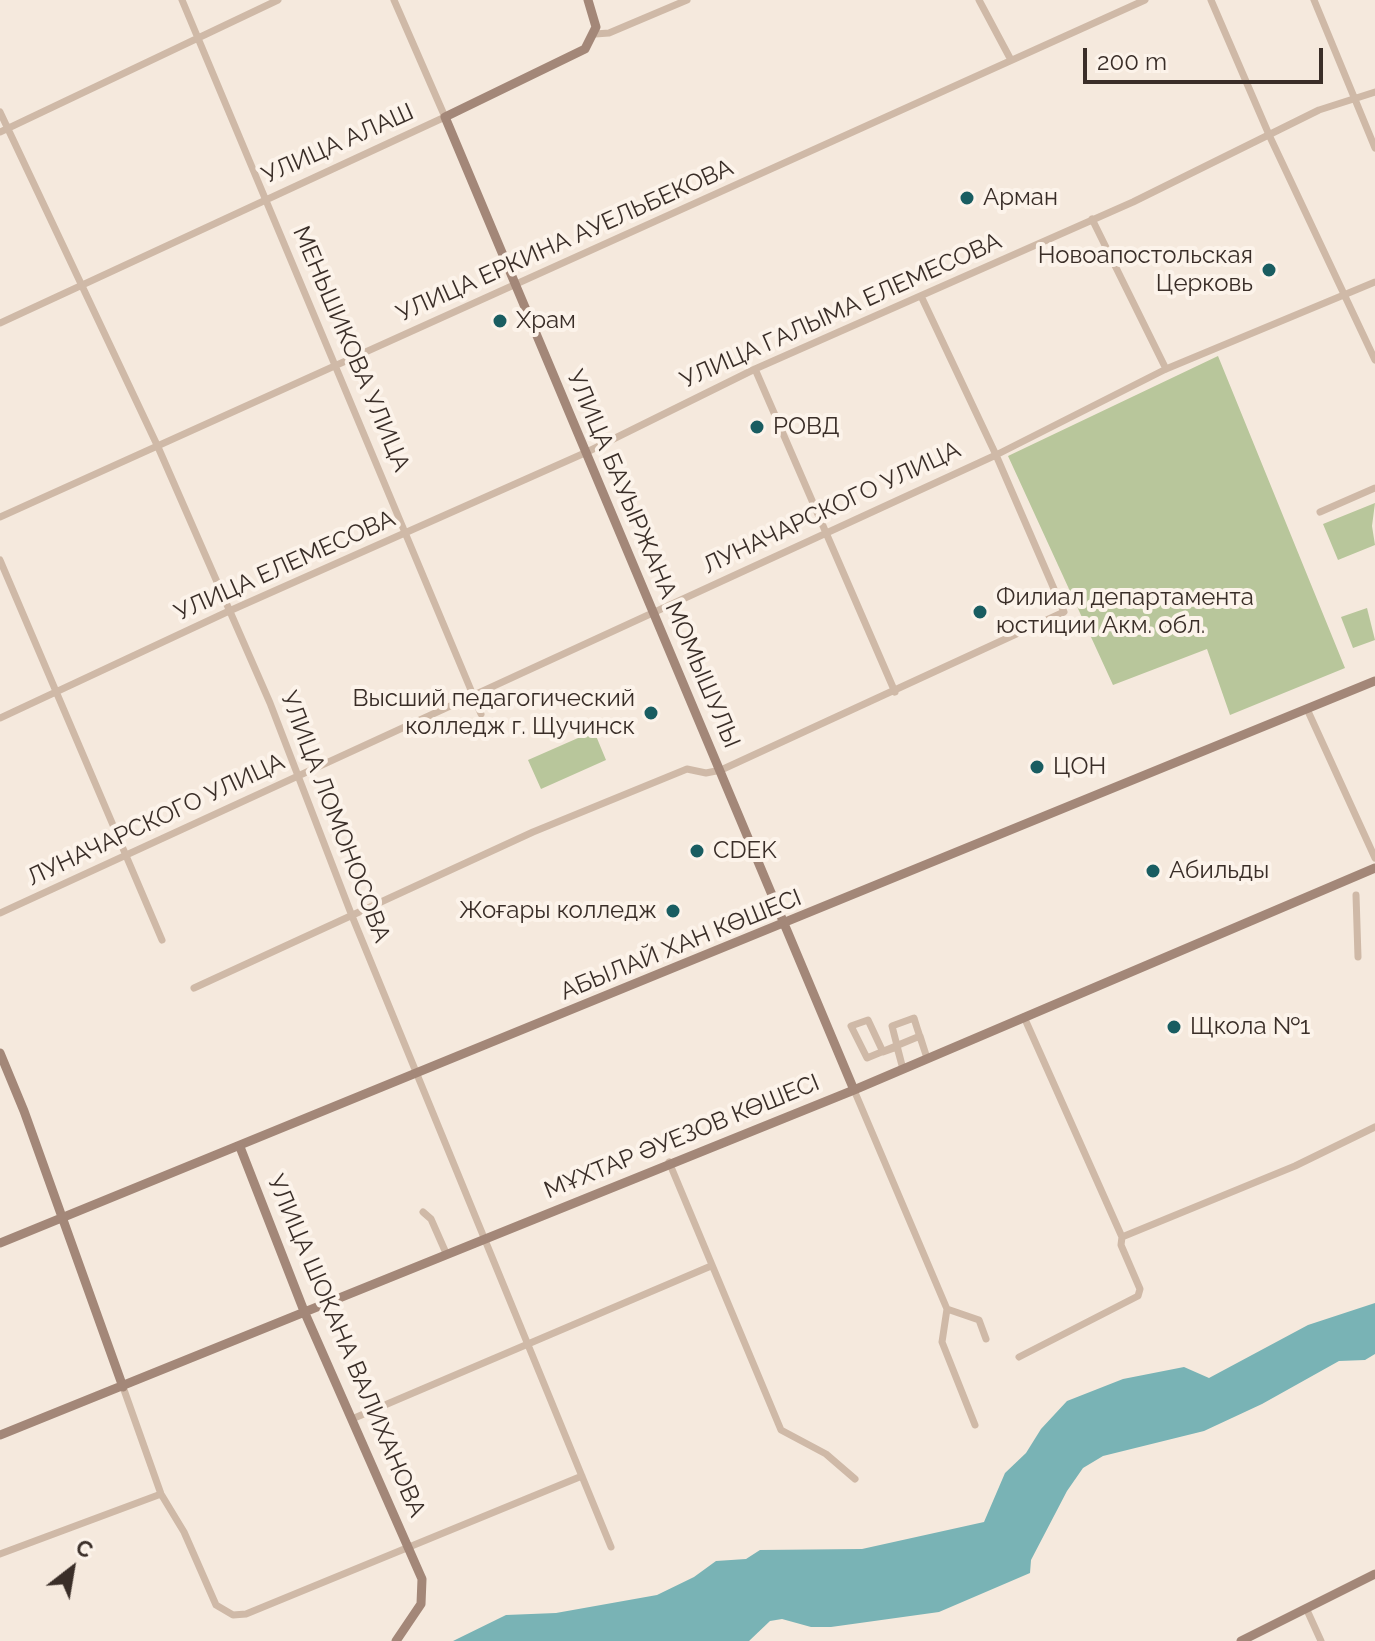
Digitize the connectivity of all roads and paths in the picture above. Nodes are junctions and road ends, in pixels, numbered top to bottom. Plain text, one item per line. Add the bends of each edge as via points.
1 (182, 0) edge
2 (278, 0) edge
3 (394, 0) edge
4 (588, 0) edge
5 (687, 0) edge
6 (979, 0) edge
7 (1145, 0) edge
8 (1211, 0) edge
9 (1314, 0) edge
10 (595, 34) junction
11 (199, 38) junction
12 (1011, 60) junction
13 (1375, 92) edge
14 (1354, 99) junction
15 (0, 112) edge
16 (445, 117) junction
17 (4, 130) edge
18 (1270, 137) junction
19 (1375, 148) edge
20 (266, 199) junction
21 (1092, 219) junction
22 (1375, 282) edge
23 (516, 283) junction
24 (82, 284) junction
25 (1347, 293) junction
26 (921, 296) junction
27 (0, 323) edge
28 (1375, 360) edge
29 (337, 365) junction
30 (755, 369) junction
31 (1166, 369) junction
32 (158, 447) junction
33 (587, 452) junction
34 (996, 455) junction
35 (1375, 488) edge
36 (1320, 512) dead end
37 (0, 517) edge
38 (826, 533) junction
39 (406, 534) junction
40 (0, 560) edge
41 (227, 612) junction
42 (655, 612) junction
43 (1375, 681) edge
44 (58, 692) junction
45 (895, 692) junction
46 (473, 695) junction
47 (1307, 709) junction
48 (481, 714) dead end
49 (0, 718) edge
50 (721, 770) junction
51 (298, 777) junction
52 (124, 856) junction
53 (1375, 858) edge
54 (1375, 868) edge
55 (1356, 895) dead end
56 (0, 913) edge
57 (352, 916) junction
58 (785, 924) junction
59 (162, 940) dead end
60 (1358, 957) dead end
61 (194, 988) dead end
62 (1024, 1017) junction
63 (920, 1036) junction
64 (897, 1047) junction
65 (883, 1052) junction
66 (0, 1053) edge
67 (927, 1058) junction
68 (903, 1069) junction
69 (418, 1074) junction
70 (854, 1090) junction
71 (1375, 1127) edge
72 (240, 1147) junction
73 (669, 1162) junction
74 (423, 1212) dead end
75 (61, 1218) junction
76 (483, 1237) junction
77 (1122, 1237) junction
78 (0, 1243) edge
79 (446, 1253) junction
80 (711, 1266) junction
81 (947, 1309) junction
82 (304, 1311) junction
83 (986, 1339) dead end
84 (530, 1346) junction
85 (1019, 1357) dead end
86 (123, 1387) junction
87 (352, 1419) junction
88 (975, 1425) dead end
89 (0, 1435) edge
90 (582, 1476) junction
91 (855, 1479) dead end
92 (161, 1494) junction
93 (611, 1547) dead end
94 (410, 1548) junction
95 (0, 1554) edge
96 (1375, 1574) edge
97 (1306, 1608) junction
98 (396, 1641) edge
99 (1241, 1641) edge
100 (1321, 1641) edge

1 - 11 street, МЕНЬШИКОВА УЛИЦА
2 - 11 street
3 - 16 street, УЛИЦА БАУЫРЖАНА МОМЫШУЛЫ
4 - 10 street
5 - 10 street, УЛИЦА АЛАШ
6 - 12 street
7 - 12 street, УЛИЦА ЕРКИНА АУЕЛЬБЕКОВА
8 - 18 street
9 - 14 street
10 - 16 street, УЛИЦА АЛАШ via 577,54
11 - 17 street
11 - 20 street, МЕНЬШИКОВА УЛИЦА
12 - 23 street, УЛИЦА ЕРКИНА АУЕЛЬБЕКОВА
13 - 14 street, УЛИЦА ГАЛЫМА ЕЛЕМЕСОВА
14 - 18 street, УЛИЦА ГАЛЫМА ЕЛЕМЕСОВА via 1319,110
14 - 19 street
15 - 17 street, УЛИЦА ЛОМОНОСОВА
16 - 20 street, УЛИЦА АЛАШ
16 - 23 street, УЛИЦА БАУЫРЖАНА МОМЫШУЛЫ
17 - 24 street, УЛИЦА ЛОМОНОСОВА
18 - 21 street, УЛИЦА ГАЛЫМА ЕЛЕМЕСОВА
18 - 25 street
20 - 24 street, УЛИЦА АЛАШ
20 - 29 street, МЕНЬШИКОВА УЛИЦА
21 - 26 street, УЛИЦА ГАЛЫМА ЕЛЕМЕСОВА
21 - 31 street
22 - 25 street, ЛУНАЧАРСКОГО УЛИЦА
23 - 29 street, УЛИЦА ЕРКИНА АУЕЛЬБЕКОВА
23 - 33 street, УЛИЦА БАУЫРЖАНА МОМЫШУЛЫ
24 - 27 street, УЛИЦА АЛАШ
24 - 32 street, УЛИЦА ЛОМОНОСОВА
25 - 28 street
25 - 31 street, ЛУНАЧАРСКОГО УЛИЦА
26 - 30 street, УЛИЦА ГАЛЫМА ЕЛЕМЕСОВА
26 - 34 street
29 - 32 street, УЛИЦА ЕРКИНА АУЕЛЬБЕКОВА
29 - 39 street, МЕНЬШИКОВА УЛИЦА
30 - 33 street, УЛИЦА ГАЛЫМА ЕЛЕМЕСОВА
30 - 38 street
31 - 34 street, ЛУНАЧАРСКОГО УЛИЦА
32 - 37 street, УЛИЦА ЕРКИНА АУЕЛЬБЕКОВА
32 - 41 street, УЛИЦА ЛОМОНОСОВА
33 - 39 street, УЛИЦА ЕЛЕМЕСОВА
33 - 42 street, УЛИЦА БАУЫРЖАНА МОМЫШУЛЫ
34 - 38 street, ЛУНАЧАРСКОГО УЛИЦА
34 - 45 street via 1064,612
35 - 36 street
38 - 42 street, ЛУНАЧАРСКОГО УЛИЦА
38 - 45 street
39 - 41 street, УЛИЦА ЕЛЕМЕСОВА
39 - 46 street, МЕНЬШИКОВА УЛИЦА
40 - 44 street
41 - 44 street, УЛИЦА ЕЛЕМЕСОВА
41 - 51 street, УЛИЦА ЛОМОНОСОВА
42 - 46 street, ЛУНАЧАРСКОГО УЛИЦА
42 - 50 street, УЛИЦА БАУЫРЖАНА МОМЫШУЛЫ
43 - 47 street, АБЫЛАЙ ХАН КӨШЕСІ
44 - 49 street, УЛИЦА ЕЛЕМЕСОВА
44 - 52 street
45 - 50 street
46 - 48 street, МЕНЬШИКОВА УЛИЦА
46 - 51 street, ЛУНАЧАРСКОГО УЛИЦА
47 - 53 street
47 - 58 street, АБЫЛАЙ ХАН КӨШЕСІ
50 - 57 street via 687,769 533,832
50 - 58 street, УЛИЦА БАУЫРЖАНА МОМЫШУЛЫ
51 - 52 street, ЛУНАЧАРСКОГО УЛИЦА
51 - 57 street, УЛИЦА ЛОМОНОСОВА
52 - 56 street, ЛУНАЧАРСКОГО УЛИЦА
52 - 59 street
54 - 62 street, МҰХТАР ӘУЕЗОВ КӨШЕСІ
55 - 60 street
57 - 61 street
57 - 69 street, УЛИЦА ЛОМОНОСОВА
58 - 69 street, АБЫЛАЙ ХАН КӨШЕСІ
58 - 70 street, УЛИЦА БАУЫРЖАНА МОМЫШУЛЫ
62 - 67 street, МҰХТАР ӘУЕЗОВ КӨШЕСІ
62 - 77 street
63 - 64 street
63 - 64 street via 914,1018 892,1026
63 - 67 street
64 - 65 street
64 - 68 street
65 - 65 street via 868,1020 851,1026 863,1057
66 - 75 street
67 - 68 street, МҰХТАР ӘУЕЗОВ КӨШЕСІ
68 - 70 street, МҰХТАР ӘУЕЗОВ КӨШЕСІ
69 - 72 street, АБЫЛАЙ ХАН КӨШЕСІ
69 - 76 street, УЛИЦА ЛОМОНОСОВА
70 - 73 street, МҰХТАР ӘУЕЗОВ КӨШЕСІ
70 - 81 street
71 - 77 street
72 - 75 street, АБЫЛАЙ ХАН КӨШЕСІ
72 - 82 street, УЛИЦА ШОКАНА ВАЛИХАНОВА
73 - 76 street, МҰХТАР ӘУЕЗОВ КӨШЕСІ
73 - 80 street
74 - 79 street
75 - 78 street, АБЫЛАЙ ХАН КӨШЕСІ
75 - 86 street
76 - 79 street, МҰХТАР ӘУЕЗОВ КӨШЕСІ
76 - 84 street, УЛИЦА ЛОМОНОСОВА
77 - 85 street via 1138,1296
79 - 82 street, МҰХТАР ӘУЕЗОВ КӨШЕСІ
80 - 84 street
80 - 91 street via 781,1430 826,1454
81 - 83 street via 979,1320
81 - 88 street via 942,1342
82 - 86 street, МҰХТАР ӘУЕЗОВ КӨШЕСІ
82 - 87 street, УЛИЦА ШОКАНА ВАЛИХАНОВА
84 - 87 street
84 - 90 street, УЛИЦА ЛОМОНОСОВА
86 - 89 street, МҰХТАР ӘУЕЗОВ КӨШЕСІ
86 - 92 street
87 - 94 street, УЛИЦА ШОКАНА ВАЛИХАНОВА
90 - 93 street, УЛИЦА ЛОМОНОСОВА
90 - 94 street
92 - 94 street via 222,1612 246,1614
92 - 95 street
94 - 98 street, УЛИЦА ШОКАНА ВАЛИХАНОВА via 422,1579 421,1604
96 - 97 street
97 - 99 street
97 - 100 street

